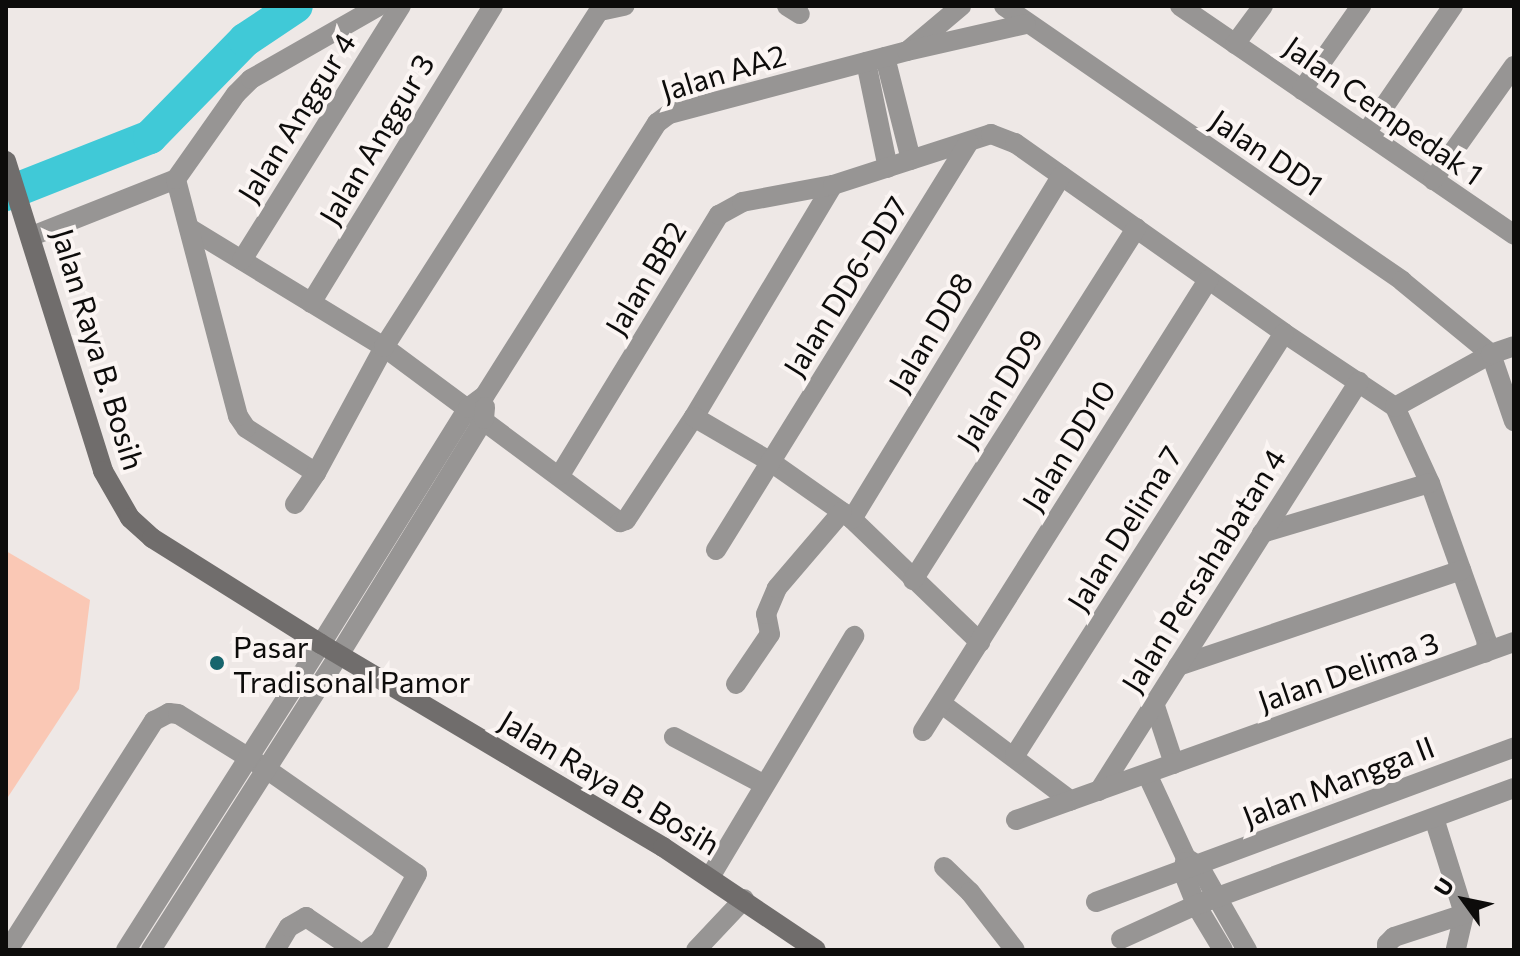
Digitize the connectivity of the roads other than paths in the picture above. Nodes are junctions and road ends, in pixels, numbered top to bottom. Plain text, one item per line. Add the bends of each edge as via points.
1 (379, 6) edge
2 (401, 6) edge
3 (493, 6) edge
4 (624, 6) edge
5 (961, 6) edge
6 (1004, 6) edge
7 (1180, 6) edge
8 (1263, 6) edge
9 (1361, 6) edge
10 (1453, 6) edge
11 (601, 8) edge
12 (1026, 24) junction
13 (1235, 44) junction
14 (907, 51) junction
15 (876, 60) junction
16 (1514, 66) edge
17 (1302, 90) junction
18 (1366, 133) junction
19 (969, 142) junction
20 (911, 160) junction
21 (6, 162) edge
22 (888, 168) junction
23 (1061, 176) junction
24 (176, 179) junction
25 (1433, 180) junction
26 (833, 185) junction
27 (189, 228) junction
28 (1136, 228) junction
29 (1513, 232) edge
30 (32, 236) junction
31 (242, 260) junction
32 (1208, 280) junction
33 (311, 303) junction
34 (1284, 333) junction
35 (1514, 346) edge
36 (384, 347) junction
37 (1491, 354) junction
38 (1359, 382) junction
39 (1395, 407) junction
40 (476, 413) junction
41 (694, 417) junction
42 (1514, 421) edge
43 (771, 462) junction
44 (316, 473) junction
45 (560, 475) junction
46 (1430, 483) junction
47 (295, 504) dead end
48 (847, 516) junction
49 (1262, 533) junction
50 (716, 550) dead end
51 (1461, 570) junction
52 (913, 580) junction
53 (854, 636) dead end
54 (980, 642) junction
55 (1514, 642) edge
56 (330, 649) junction
57 (1485, 653) junction
58 (1178, 666) junction
59 (736, 684) dead end
60 (1154, 703) junction
61 (942, 704) junction
62 (923, 731) dead end
63 (674, 737) dead end
64 (1514, 747) edge
65 (1015, 755) junction
66 (247, 757) junction
67 (1174, 764) junction
68 (265, 768) junction
69 (1147, 774) junction
70 (763, 784) junction
71 (1514, 788) edge
72 (1099, 791) junction
73 (1071, 801) junction
74 (1434, 818) junction
75 (1016, 820) dead end
76 (1189, 865) junction
77 (944, 867) dead end
78 (710, 877) junction
79 (744, 899) junction
80 (1096, 902) dead end
81 (1205, 902) junction
82 (1464, 914) junction
83 (1121, 939) dead end
84 (380, 947) edge
85 (131, 948) edge
86 (8, 950) edge
87 (151, 950) edge
88 (275, 950) edge
89 (355, 950) edge
90 (696, 950) edge
91 (816, 950) edge
92 (1015, 950) edge
93 (1223, 950) edge
94 (1247, 950) edge
95 (1387, 950) edge
96 (1456, 950) edge

1 - 24 street via 251,79
2 - 31 street, Jalan Anggur 4
3 - 33 street, Jalan Anggur 3
4 - 11 street
5 - 14 street
6 - 12 street, Jalan DD1
7 - 13 street, Jalan Cempedak 1
8 - 13 street
9 - 17 street
10 - 18 street
11 - 36 street
12 - 14 street, Jalan AA2
12 - 37 street, Jalan DD1 via 1402,281
13 - 17 street, Jalan Cempedak 1
14 - 15 street, Jalan AA2
15 - 20 street
15 - 22 street
15 - 40 street, Jalan AA2 via 669,114 657,123
16 - 25 street
17 - 18 street, Jalan Cempedak 1
18 - 25 street, Jalan Cempedak 1
19 - 20 street, Jalan BB2
19 - 23 street, Jalan BB2 via 1002,135
19 - 43 street, Jalan DD6-DD7
20 - 22 street, Jalan BB2
21 - 30 main road, Jalan Raya B. Bosih
22 - 26 street, Jalan BB2
23 - 28 street, Jalan BB2
23 - 48 street, Jalan DD8
24 - 27 street
24 - 30 street
25 - 29 street, Jalan Cempedak 1
26 - 41 street
26 - 45 street, Jalan BB2 via 742,202 719,215
27 - 31 street
27 - 44 street via 238,416 246,428
28 - 32 street, Jalan BB2
28 - 52 street, Jalan DD9
30 - 56 main road, Jalan Raya B. Bosih via 103,471 130,518 152,538
31 - 33 street
32 - 34 street, Jalan BB2
32 - 54 street, Jalan DD10
33 - 36 street
34 - 38 street, Jalan BB2
34 - 65 street, Jalan Delima 7
35 - 37 street
36 - 40 street
36 - 44 street
37 - 39 street
37 - 42 street
38 - 39 street, Jalan BB2
38 - 49 street, Jalan Persahabatan 4
39 - 46 street, Jalan Delima 3
40 - 45 street
40 - 56 street
41 - 43 street
41 - 45 street via 626,520 615,520
43 - 48 street
43 - 50 street, Jalan DD6-DD7
44 - 47 street
46 - 49 street
46 - 51 street, Jalan Delima 3
48 - 52 street
48 - 59 street, Jalan DD8 via 777,588 766,614 770,634
49 - 58 street, Jalan Persahabatan 4
51 - 57 street, Jalan Delima 3 via 1487,642
51 - 58 street
52 - 54 street
53 - 70 street
54 - 61 street, Jalan DD10
55 - 57 street
56 - 66 street
56 - 68 street
56 - 78 main road, Jalan Raya B. Bosih
57 - 67 street, Jalan Delima 3
58 - 60 street, Jalan Persahabatan 4
60 - 67 street
60 - 72 street, Jalan Persahabatan 4
61 - 62 street, Jalan DD10
61 - 65 street
63 - 70 street
64 - 76 street, Jalan Mangga II
65 - 73 street
66 - 68 street
66 - 85 street
66 - 86 street via 178,714 154,721
67 - 69 street, Jalan Delima 3
68 - 84 street via 417,874
68 - 87 street
69 - 72 street, Jalan Delima 3
69 - 76 street
70 - 78 street
71 - 74 street
72 - 73 street, Jalan Delima 3
73 - 75 street, Jalan Delima 3
74 - 81 street
74 - 82 street
76 - 80 street, Jalan Mangga II
76 - 81 street
77 - 92 street
78 - 79 main road, Jalan Raya B. Bosih
79 - 90 street
79 - 91 main road, Jalan Raya B. Bosih
81 - 83 street
81 - 93 street
81 - 94 street
82 - 95 street via 1394,937
82 - 96 street
88 - 89 street via 289,927 306,917

